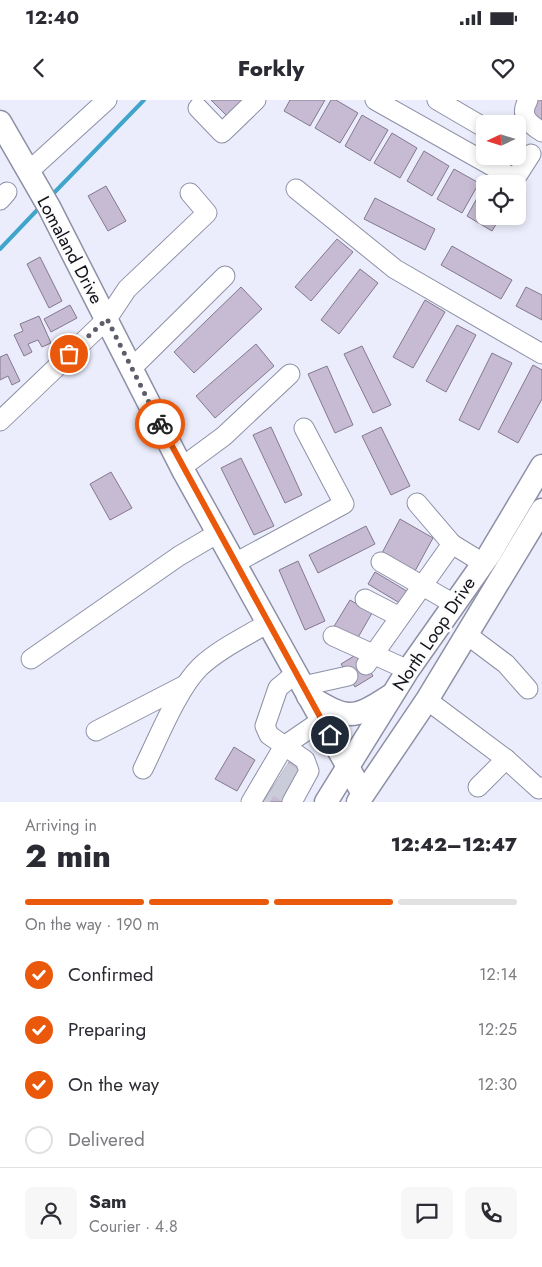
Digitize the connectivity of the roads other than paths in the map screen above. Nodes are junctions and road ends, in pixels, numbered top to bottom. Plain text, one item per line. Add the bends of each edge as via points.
1 (107, 100) edge
2 (256, 100) edge
3 (375, 100) edge
4 (437, 100) edge
5 (528, 100) edge
6 (198, 108) dead end
7 (476, 123) edge
8 (542, 132) edge
9 (3, 134) edge
10 (530, 154) edge
11 (30, 175) junction
12 (296, 189) dead end
13 (190, 193) dead end
14 (226, 276) dead end
15 (107, 319) junction
16 (542, 354) edge
17 (132, 368) junction
18 (290, 374) dead end
19 (0, 420) edge
20 (304, 428) dead end
21 (542, 466) edge
22 (182, 467) junction
23 (418, 503) dead end
24 (542, 510) edge
25 (218, 533) junction
26 (452, 544) junction
27 (381, 562) dead end
28 (235, 563) junction
29 (483, 563) junction
30 (422, 586) junction
31 (366, 599) dead end
32 (454, 604) junction
33 (400, 617) junction
34 (268, 623) junction
35 (466, 634) junction
36 (333, 636) dead end
37 (30, 659) dead end
38 (370, 660) junction
39 (408, 670) junction
40 (348, 676) dead end
41 (185, 685) junction
42 (302, 685) junction
43 (528, 689) dead end
44 (393, 694) junction
45 (427, 700) junction
46 (322, 720) junction
47 (96, 730) dead end
48 (284, 746) junction
49 (506, 759) junction
50 (348, 768) junction
51 (143, 769) dead end
52 (280, 787) edge
53 (478, 787) dead end
54 (542, 787) edge
55 (362, 799) edge
56 (327, 801) edge

1 - 11 street
2 - 6 street via 222,133
3 - 10 street via 515,179
4 - 7 street
5 - 8 street via 523,112 525,119
9 - 11 main road, Lomaland Drive
11 - 15 main road, Lomaland Drive
12 - 16 street via 394,269
13 - 15 street via 207,213 126,289
14 - 17 street
15 - 17 main road, Lomaland Drive
15 - 19 street
17 - 22 main road, Lomaland Drive
18 - 22 street via 224,436
20 - 28 street via 344,504
21 - 29 main road, North Loop Drive
22 - 25 main road, Lomaland Drive
23 - 26 street
24 - 35 main road, North Loop Drive
25 - 28 main road, Lomaland Drive
25 - 37 street
26 - 29 street
26 - 30 street
27 - 30 street
28 - 34 main road, Lomaland Drive
29 - 32 main road, North Loop Drive
30 - 32 street
30 - 33 street
31 - 33 street
32 - 39 main road, North Loop Drive
33 - 38 street
34 - 41 street via 219,653 199,668
34 - 42 main road, Lomaland Drive
35 - 43 street via 506,664
35 - 45 main road, North Loop Drive
36 - 38 street
38 - 39 street
39 - 44 main road, North Loop Drive
40 - 42 street
41 - 47 street
41 - 51 street
42 - 44 main road via 332,710 348,715 366,712
42 - 46 main road, Lomaland Drive
42 - 48 street via 278,688 265,726 269,736
44 - 50 main road, North Loop Drive
45 - 49 street
45 - 55 main road, North Loop Drive
46 - 48 street
46 - 50 main road, Lomaland Drive
48 - 52 street
48 - 52 street via 305,760 309,772
49 - 53 street
49 - 54 street via 540,789
50 - 55 main road, Lomaland Drive
50 - 56 main road, North Loop Drive
52 - 56 street

